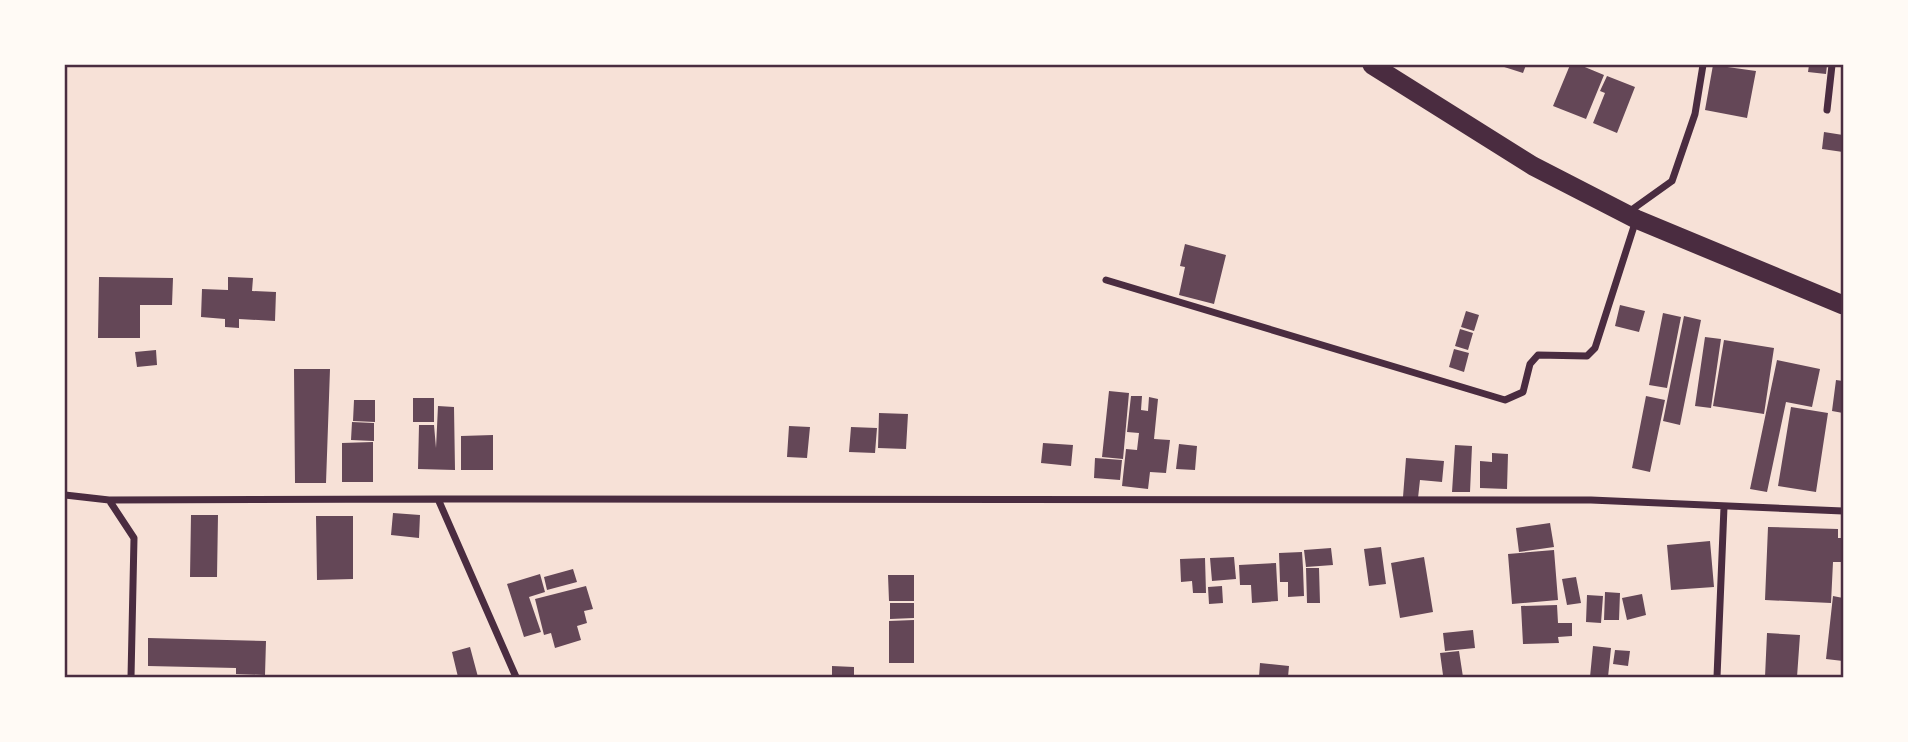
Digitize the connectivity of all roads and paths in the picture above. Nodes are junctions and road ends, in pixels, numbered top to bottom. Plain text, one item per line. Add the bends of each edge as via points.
1 (1372, 65) edge
2 (1703, 65) edge
3 (1832, 65) edge
4 (1827, 110) dead end
5 (1631, 217) junction
6 (1106, 280) dead end
7 (1843, 305) edge
8 (65, 495) edge
9 (439, 499) junction
10 (109, 500) junction
11 (1724, 507) junction
12 (1843, 511) edge
13 (131, 677) edge
14 (516, 677) edge
15 (1717, 677) edge

1 - 5 highway via 1533,166
2 - 5 street via 1695,114 1672,181
3 - 4 street
5 - 6 street via 1595,348 1587,356 1538,355 1530,364 1523,392 1505,400
5 - 7 highway
8 - 10 street
9 - 10 street
9 - 11 street via 1591,500
9 - 14 street
10 - 13 street via 134,538
11 - 12 street
11 - 15 street

